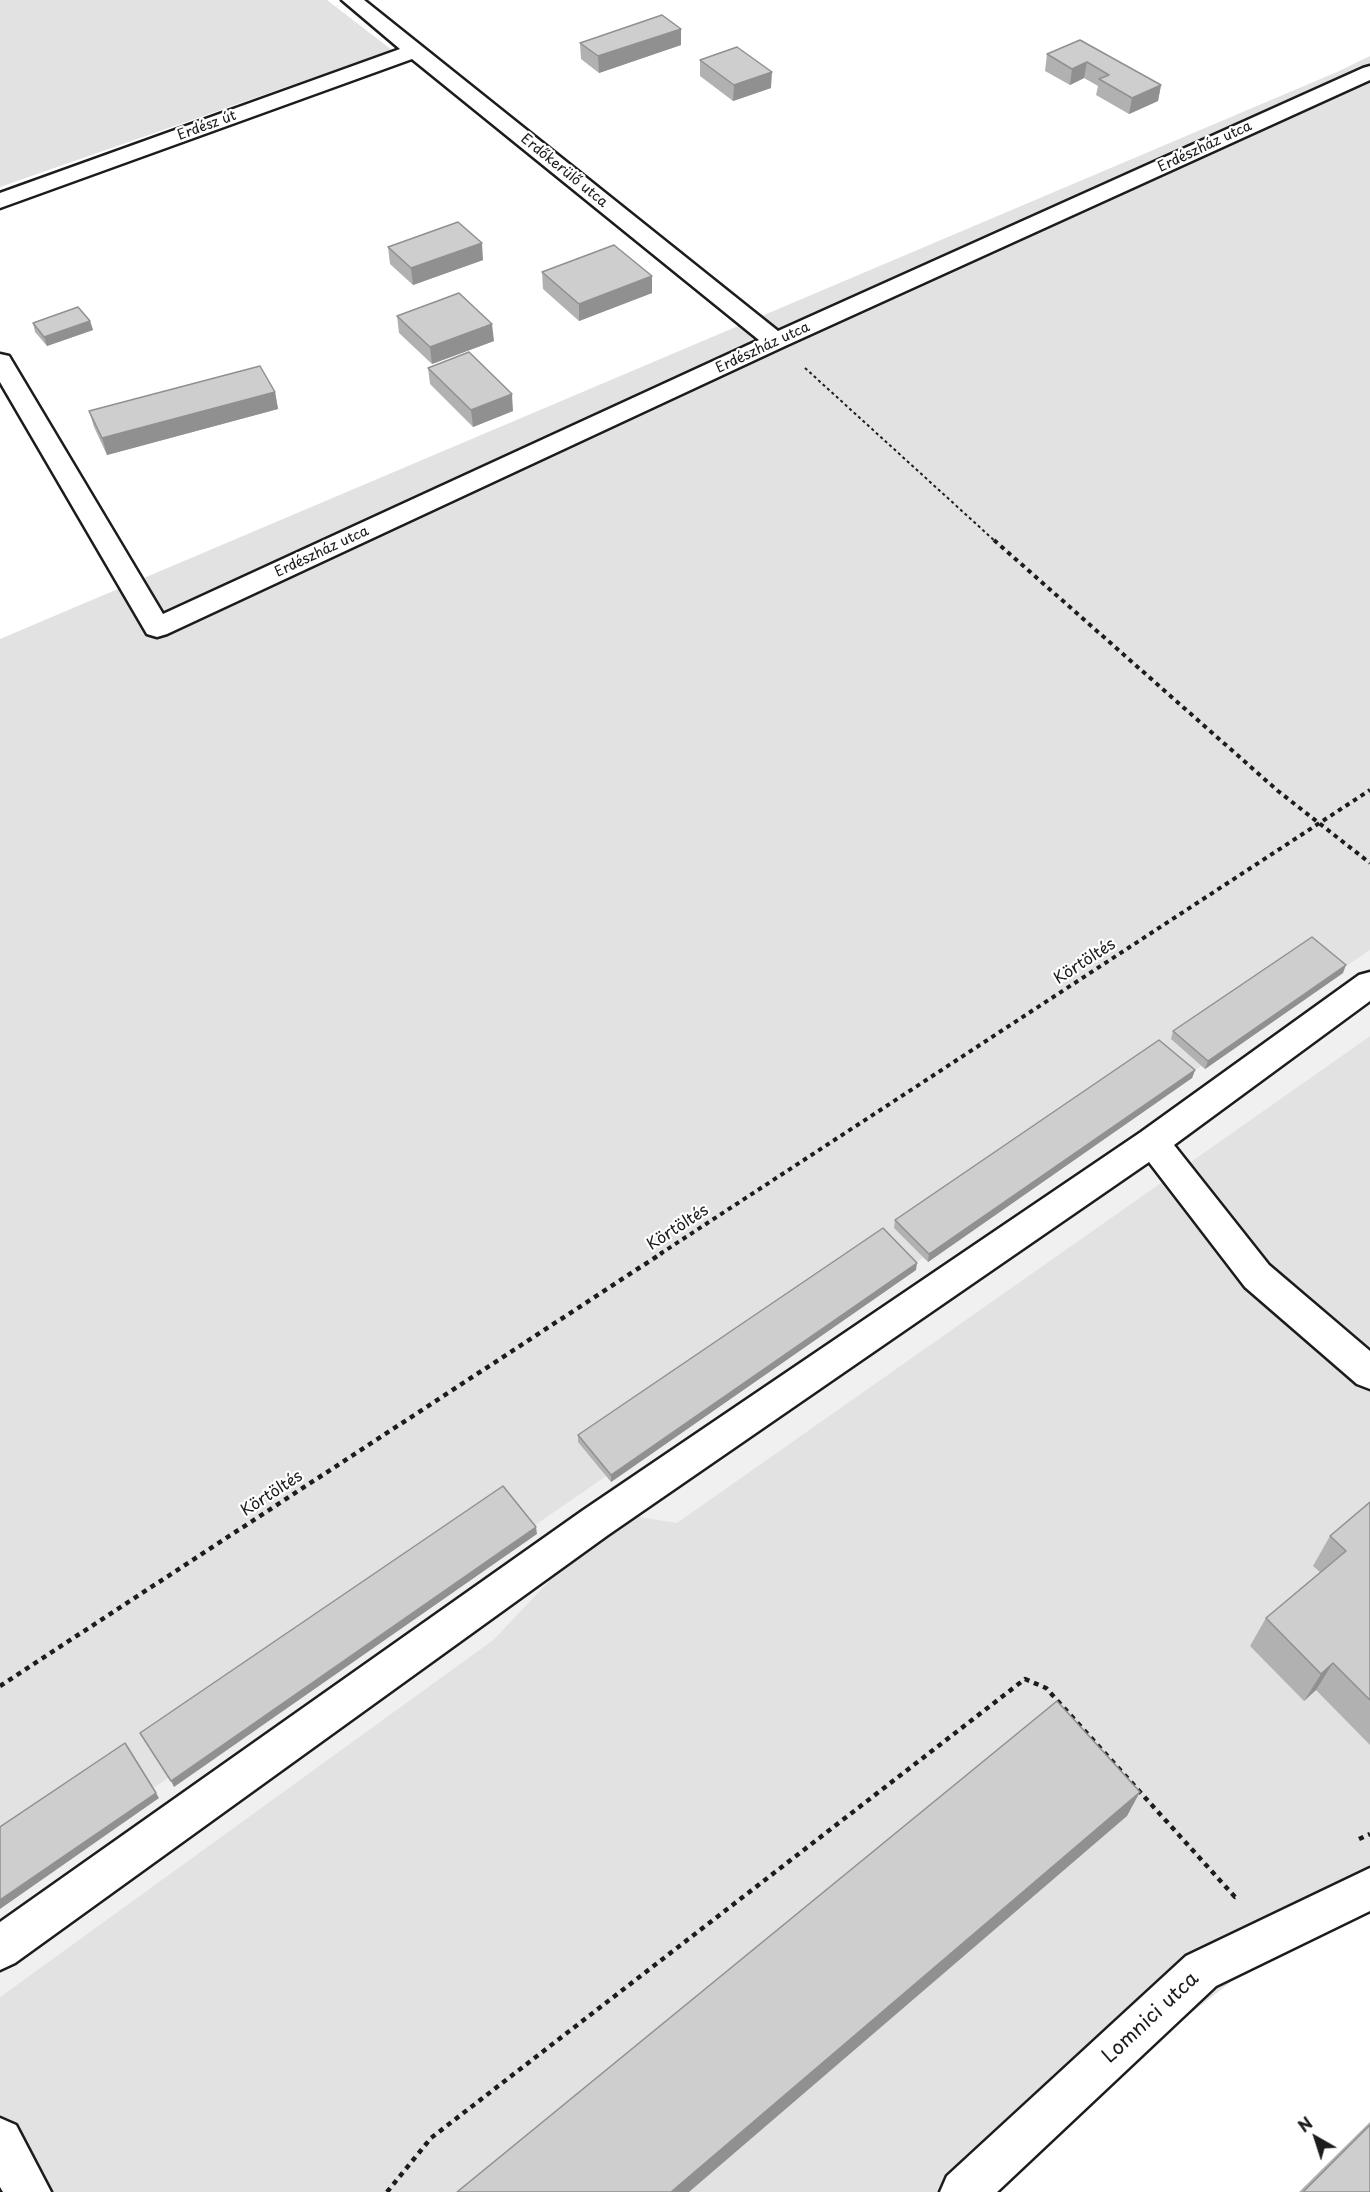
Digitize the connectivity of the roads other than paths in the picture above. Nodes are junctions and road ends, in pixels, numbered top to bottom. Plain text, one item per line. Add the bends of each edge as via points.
1 (352, 0) edge
2 (414, 51) junction
3 (1370, 72) edge
4 (0, 201) edge
5 (776, 341) junction
6 (0, 361) edge
7 (1370, 984) edge
8 (1154, 1142) junction
9 (1370, 1373) edge
10 (1370, 1889) edge
11 (0, 1948) edge
12 (0, 2141) edge
13 (28, 2192) edge
14 (963, 2192) edge

1 - 2 street, Erdőkerülő utca
2 - 4 street, Erdész út
2 - 5 street, Erdőkerülő utca
3 - 5 street, Erdészház utca
5 - 6 street, Erdészház utca via 157,628
7 - 8 street
8 - 9 street via 1257,1276
8 - 11 street via 596,1523
10 - 14 street, Lomnici utca via 1200,1971
12 - 13 street

